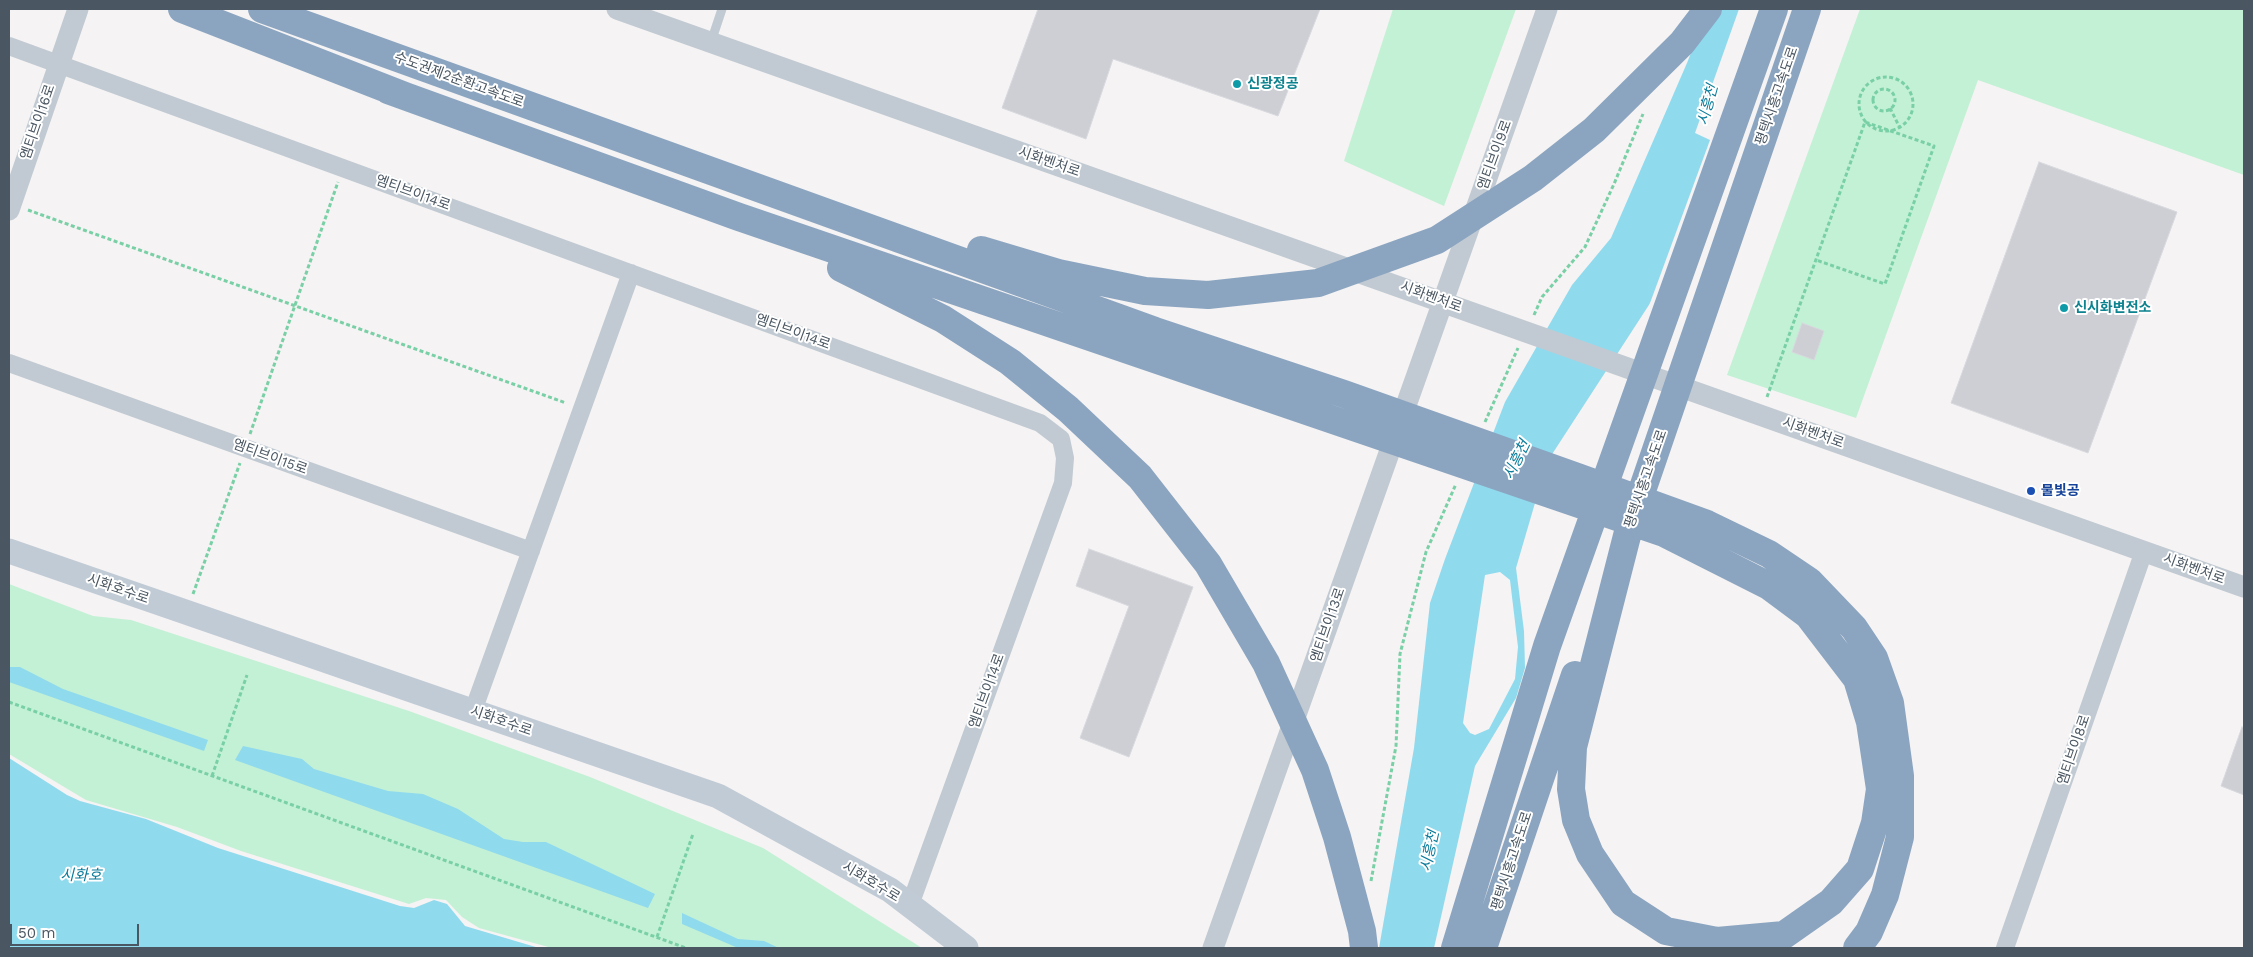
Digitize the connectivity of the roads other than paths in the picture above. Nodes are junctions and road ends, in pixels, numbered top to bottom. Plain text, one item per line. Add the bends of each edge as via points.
1 (78, 9) edge
2 (182, 9) edge
3 (262, 9) edge
4 (617, 9) edge
5 (722, 9) edge
6 (1546, 9) edge
7 (1708, 9) edge
8 (1774, 9) edge
9 (1807, 9) edge
10 (711, 42) junction
11 (9, 46) edge
12 (58, 63) junction
13 (388, 90) junction
14 (656, 150) junction
15 (10, 207) edge
16 (631, 273) junction
17 (1443, 301) junction
18 (9, 364) edge
19 (1629, 528) junction
20 (9, 550) edge
21 (531, 551) junction
22 (2144, 551) junction
23 (2244, 587) edge
24 (473, 711) junction
25 (910, 905) junction
26 (966, 948) edge
27 (1213, 948) edge
28 (1364, 948) edge
29 (1454, 948) edge
30 (1483, 948) edge
31 (1857, 948) edge
32 (2005, 948) edge

1 - 12 street, 엠티브이16로
2 - 13 highway
3 - 14 highway, 수도권제2순환고속도로
4 - 10 street, 시화벤처로
5 - 10 lane
6 - 17 street, 엠티브이9로
7 - 14 highway via 1682,44 1594,130 1533,178 1436,240 1318,282 1208,295 1145,291 1058,273
8 - 29 highway via 1547,646
9 - 19 highway, 평택시흥고속도로
10 - 17 street, 시화벤처로
11 - 12 street, 엠티브이14로
12 - 15 street, 엠티브이16로
12 - 16 street, 엠티브이14로
13 - 19 highway via 739,217 1664,533 1769,586 1808,615 1857,679 1870,722 1880,789 1860,869 1831,902 1784,935 1718,941 1666,931 1622,903 1590,854 1576,820 1571,789 1573,747
13 - 28 highway via 845,270 942,319 1010,362 1068,408 1140,477 1208,564 1266,663 1316,770 1337,837
14 - 31 highway via 1155,331 1707,524 1769,554 1808,582 1859,636 1874,658 1890,703 1900,776 1900,837 1885,895 1869,932
16 - 21 street
16 - 25 street, 엠티브이14로 via 1040,423 1061,439 1065,458 1063,484
17 - 22 street, 시화벤처로
17 - 27 street, 엠티브이13로
18 - 21 street, 엠티브이15로
19 - 30 highway, 평택시흥고속도로 via 1559,719
20 - 24 main road, 시화호수로
21 - 24 street
22 - 23 street, 시화벤처로
22 - 32 street, 엠티브이8로
24 - 25 main road, 시화호수로 via 718,796 890,890
25 - 26 main road, 시화호수로

